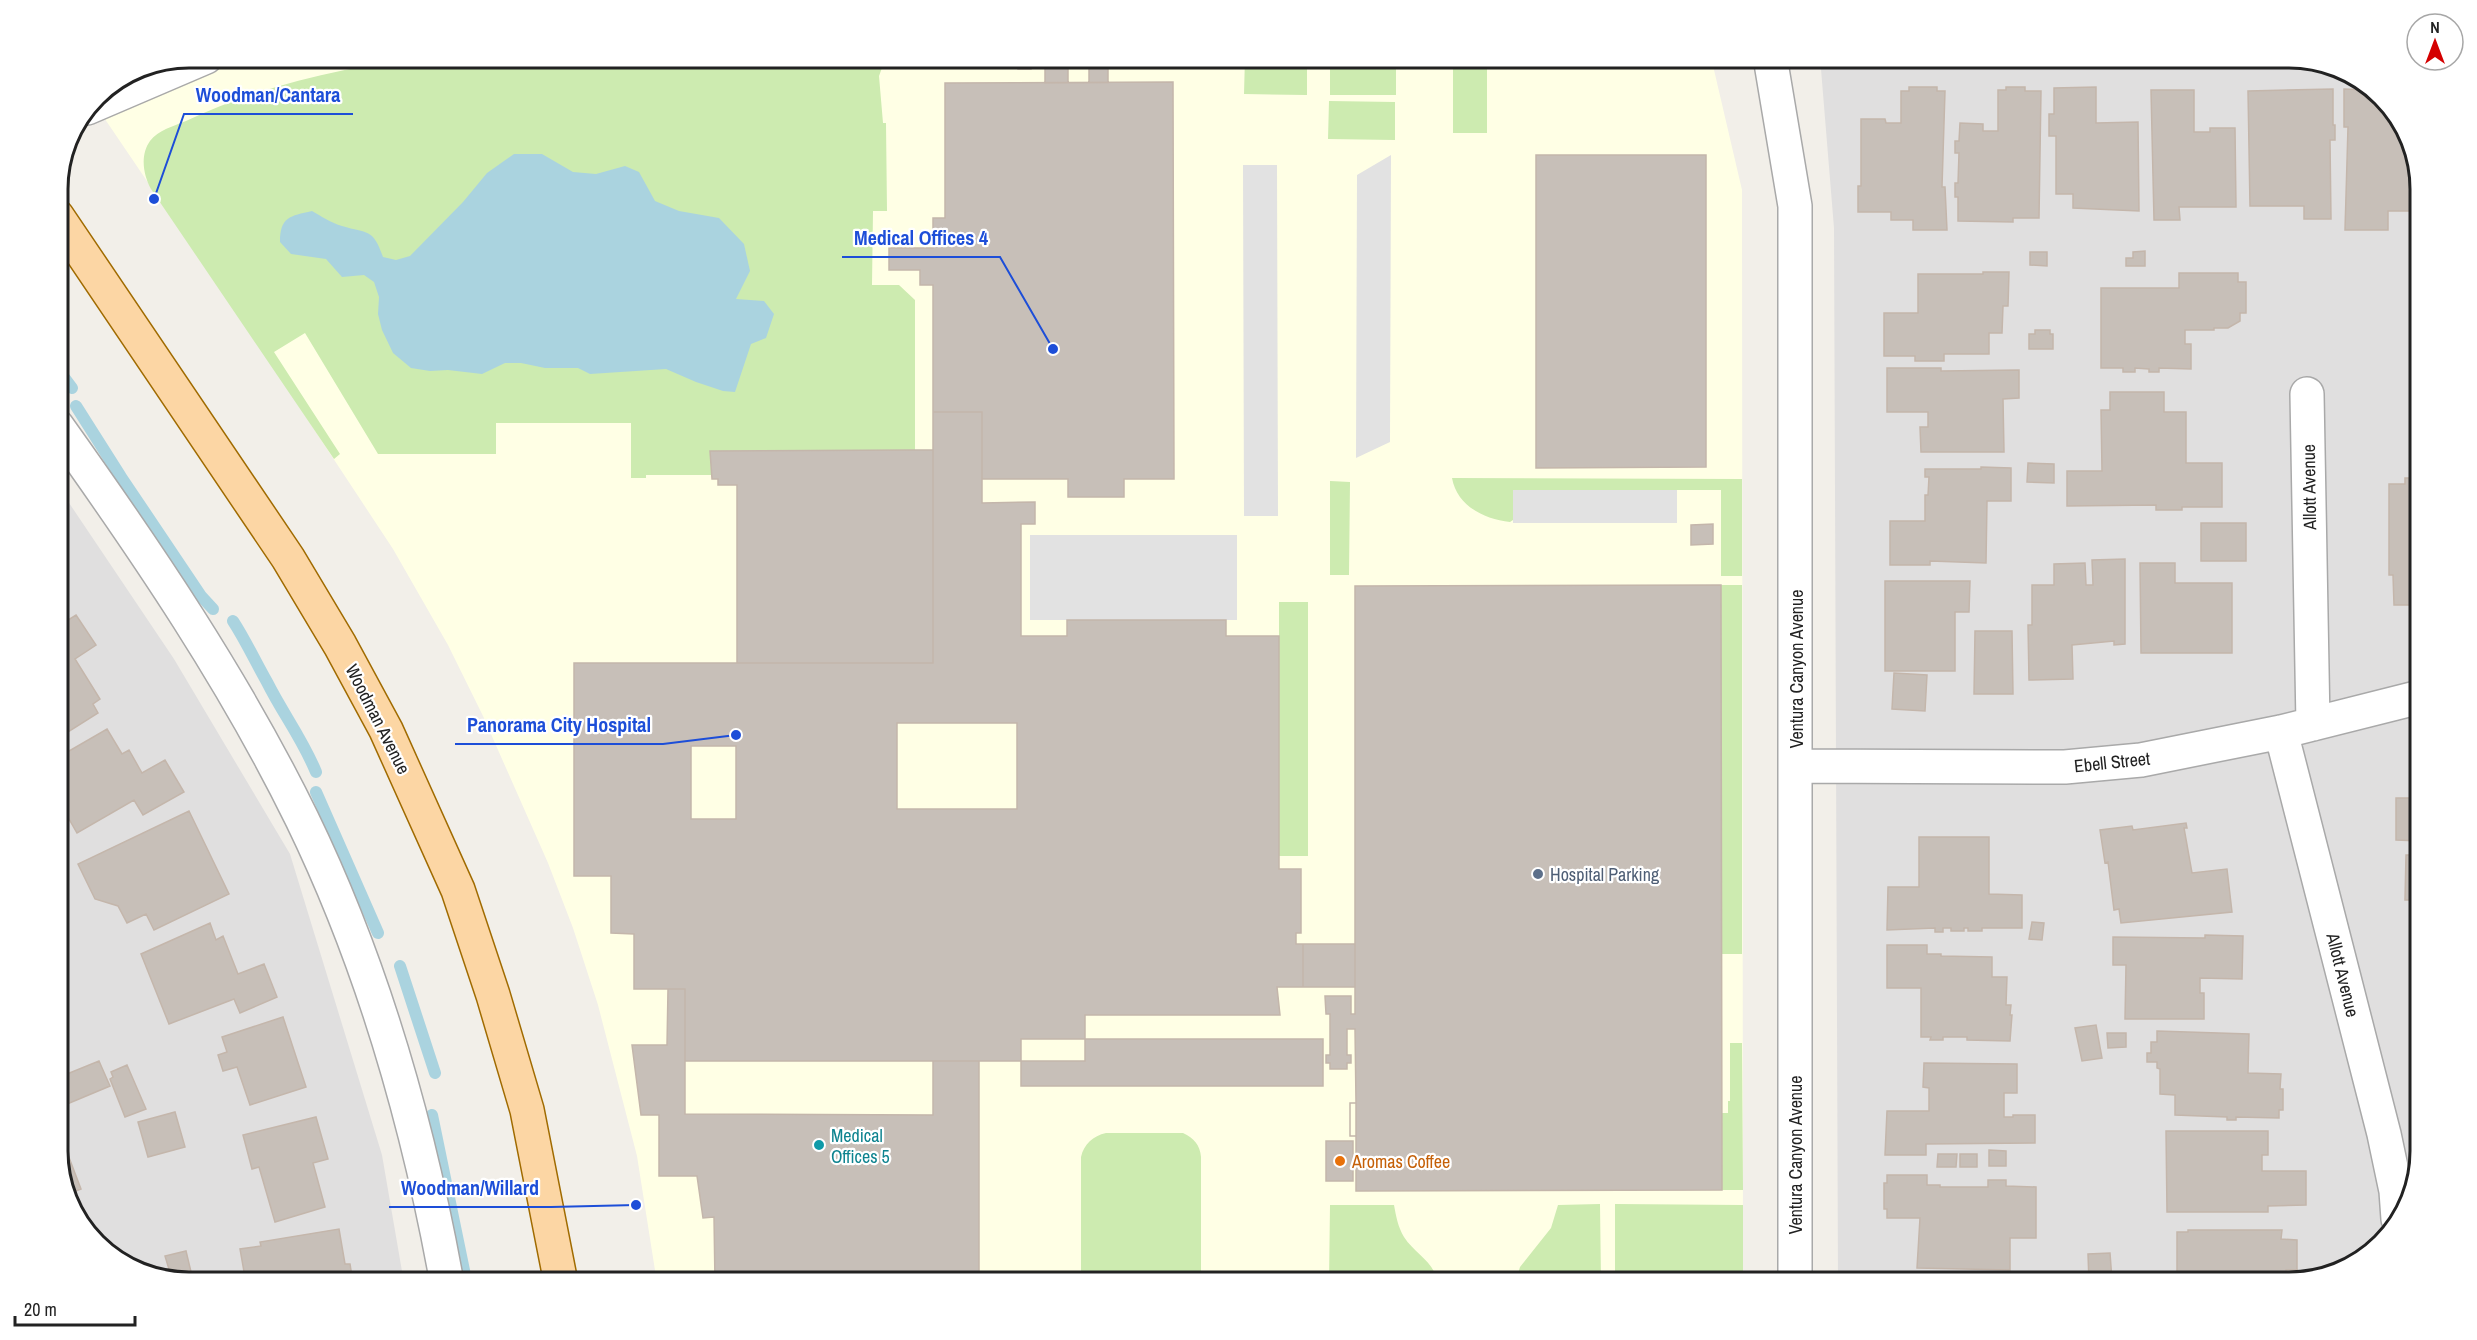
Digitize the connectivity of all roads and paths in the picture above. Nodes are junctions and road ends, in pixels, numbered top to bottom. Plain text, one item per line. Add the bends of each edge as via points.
1 (1772, 68) edge
2 (179, 69) edge
3 (106, 100) edge
4 (68, 232) edge
5 (2307, 394) dead end
6 (68, 441) edge
7 (2410, 700) edge
8 (2313, 724) junction
9 (2281, 732) junction
10 (1797, 766) junction
11 (2397, 1205) edge
12 (445, 1272) edge
13 (559, 1272) edge
14 (1795, 1272) edge

1 - 10 street, Ventura Canyon Avenue via 1795,206
2 - 3 street
4 - 13 main road, Woodman Avenue via 288,558 386,730 458,890 493,995 527,1110
5 - 8 street, Allott Avenue
6 - 12 street via 143,547 224,675 302,819 358,951 390,1043 418,1143
7 - 8 street, Ebell Street
8 - 9 street, Ebell Street
9 - 10 street, Ebell Street via 2141,760 2065,767
9 - 11 street, Allott Avenue via 2384,1134
10 - 14 street, Ventura Canyon Avenue

